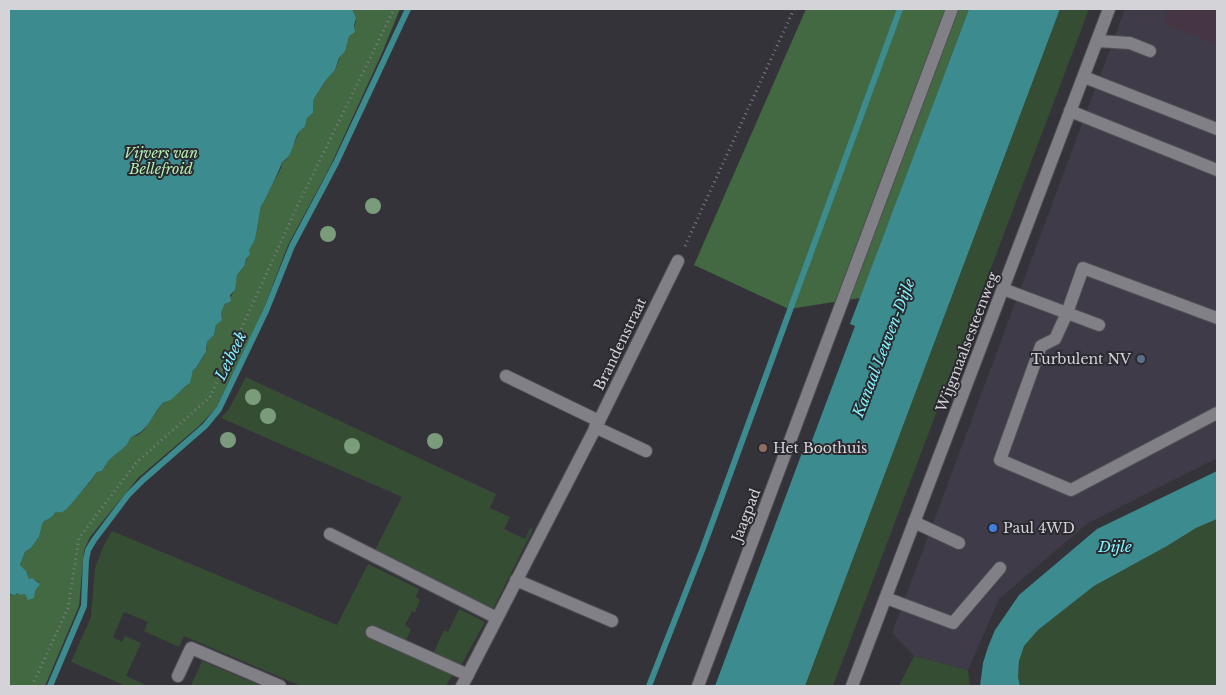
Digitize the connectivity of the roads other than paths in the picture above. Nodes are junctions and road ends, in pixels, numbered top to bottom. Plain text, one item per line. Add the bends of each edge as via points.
1 (952, 9) edge
2 (1109, 9) edge
3 (1097, 41) junction
4 (1150, 51) dead end
5 (1084, 77) junction
6 (1070, 111) junction
7 (1217, 129) edge
8 (1217, 170) edge
9 (678, 261) road end
10 (1003, 289) junction
11 (1067, 313) junction
12 (1217, 318) edge
13 (1099, 325) dead end
14 (506, 376) dead end
15 (1217, 413) edge
16 (597, 424) junction
17 (646, 451) dead end
18 (914, 522) junction
19 (330, 534) dead end
20 (959, 543) dead end
21 (1000, 568) dead end
22 (516, 580) junction
23 (886, 598) junction
24 (497, 618) junction
25 (612, 621) dead end
26 (372, 632) dead end
27 (468, 674) junction
28 (178, 676) dead end
29 (280, 686) edge
30 (462, 686) edge
31 (698, 686) edge
32 (852, 686) edge

1 - 31 street, Jaagpad
2 - 3 street, Wijgmaalsesteenweg
3 - 4 street via 1130,43
3 - 5 street, Wijgmaalsesteenweg
5 - 6 street, Wijgmaalsesteenweg
5 - 7 street
6 - 8 street
6 - 10 street, Wijgmaalsesteenweg
9 - 16 street, Brandenstraat
10 - 11 street
10 - 18 street, Wijgmaalsesteenweg
11 - 12 street via 1083,268
11 - 13 street
11 - 15 street via 1055,339 1041,346 1000,460 1071,490
14 - 16 street
16 - 17 street
16 - 22 street, Brandenstraat
18 - 20 street
18 - 23 street, Wijgmaalsesteenweg
19 - 24 street
21 - 23 street via 953,623
22 - 24 street, Brandenstraat
22 - 25 street
23 - 32 street, Wijgmaalsesteenweg
24 - 27 street, Brandenstraat
26 - 27 street
27 - 30 street, Brandenstraat
28 - 29 street via 191,648

